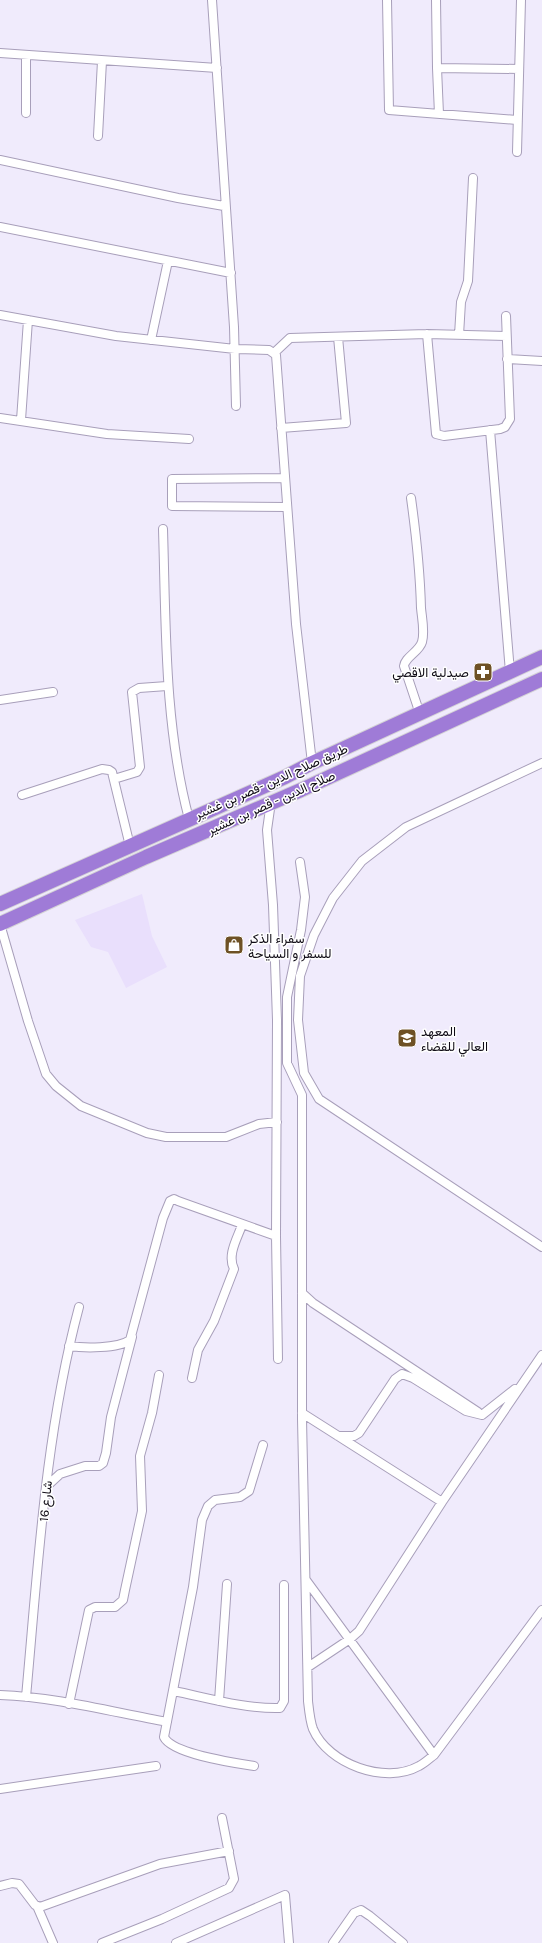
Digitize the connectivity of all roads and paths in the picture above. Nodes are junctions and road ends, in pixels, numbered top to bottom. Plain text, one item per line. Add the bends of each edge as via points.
1 (212, 0) edge
2 (387, 0) edge
3 (436, 0) edge
4 (521, 0) edge
5 (0, 53) edge
6 (26, 55) junction
7 (102, 61) junction
8 (217, 68) junction
9 (437, 68) junction
10 (519, 69) junction
11 (26, 113) dead end
12 (439, 114) junction
13 (518, 120) junction
14 (98, 136) dead end
15 (517, 152) dead end
16 (0, 160) edge
17 (473, 178) dead end
18 (224, 206) junction
19 (0, 227) edge
20 (168, 261) junction
21 (231, 273) junction
22 (0, 315) edge
23 (506, 316) dead end
24 (28, 320) junction
25 (427, 334) junction
26 (459, 335) junction
27 (506, 336) junction
28 (338, 337) junction
29 (152, 340) junction
30 (235, 349) junction
31 (274, 352) junction
32 (507, 359) junction
33 (542, 361) edge
34 (236, 406) dead end
35 (0, 418) edge
36 (21, 420) junction
37 (281, 428) junction
38 (490, 430) junction
39 (188, 440) dead end
40 (285, 478) junction
41 (411, 498) dead end
42 (287, 506) junction
43 (163, 529) dead end
44 (542, 657) edge
45 (510, 672) junction
46 (542, 679) edge
47 (167, 686) junction
48 (53, 692) dead end
49 (0, 700) edge
50 (420, 714) junction
51 (542, 763) edge
52 (309, 765) junction
53 (114, 779) junction
54 (315, 782) junction
55 (253, 791) junction
56 (22, 795) dead end
57 (267, 804) junction
58 (189, 819) junction
59 (130, 846) junction
60 (300, 862) dead end
61 (0, 904) edge
62 (0, 924) edge
63 (277, 1122) junction
64 (242, 1225) junction
65 (276, 1236) junction
66 (542, 1247) edge
67 (302, 1293) junction
68 (79, 1307) dead end
69 (132, 1337) junction
70 (68, 1346) junction
71 (542, 1355) edge
72 (278, 1359) dead end
73 (159, 1375) dead end
74 (192, 1378) dead end
75 (523, 1384) junction
76 (302, 1413) junction
77 (482, 1415) junction
78 (338, 1436) junction
79 (263, 1445) dead end
80 (47, 1486) junction
81 (442, 1502) junction
82 (306, 1580) junction
83 (228, 1584) dead end
84 (284, 1585) dead end
85 (542, 1610) edge
86 (350, 1639) junction
87 (308, 1667) junction
88 (174, 1691) junction
89 (0, 1695) edge
90 (26, 1697) junction
91 (219, 1701) junction
92 (69, 1704) junction
93 (167, 1722) junction
94 (434, 1755) junction
95 (156, 1766) dead end
96 (254, 1766) dead end
97 (0, 1789) edge
98 (222, 1818) dead end
99 (229, 1851) junction
100 (0, 1886) edge
101 (37, 1906) junction
102 (53, 1943) edge
103 (102, 1943) edge
104 (176, 1943) edge
105 (289, 1943) edge
106 (333, 1943) edge
107 (403, 1943) edge

1 - 8 street
2 - 12 street via 389,110
3 - 9 street
4 - 10 street
5 - 6 street
6 - 7 street
6 - 11 street
7 - 8 street
7 - 14 street
8 - 18 street
9 - 10 street
9 - 12 street
10 - 13 street
12 - 13 street
13 - 15 street
16 - 18 street
17 - 26 street via 468,281 461,302
18 - 21 street
19 - 20 street
20 - 21 street
20 - 29 street
21 - 30 street
22 - 24 street
23 - 27 street
24 - 29 street
24 - 36 street
25 - 26 street
25 - 28 street
25 - 38 street via 436,434 444,436
26 - 27 street
27 - 32 street
28 - 31 street via 290,338
28 - 37 street via 346,423
29 - 30 street
30 - 31 street
30 - 34 street
31 - 37 street
32 - 33 street
32 - 38 street via 508,424
35 - 36 street
36 - 39 street via 107,434
37 - 40 street
38 - 45 street
40 - 42 street
40 - 42 street via 172,479 172,506
41 - 50 street via 423,634 418,650 404,666
42 - 52 street
43 - 47 street
44 - 45 highway, طريق صلاح الدين -قصر بن غشير
45 - 50 highway, طريق صلاح الدين -قصر بن غشير
46 - 54 highway, صلاح الدين - قصر بن غشير
47 - 53 street via 139,688 132,692 140,767 136,772
47 - 58 street via 180,783
48 - 49 street
50 - 52 highway, طريق صلاح الدين -قصر بن غشير
51 - 66 street via 406,827 362,861 332,898 314,934 300,976 298,1020 304,1073 319,1099
52 - 54 highway via 302,775 303,779 306,782
52 - 55 highway, طريق صلاح الدين -قصر بن غشير
53 - 56 street via 110,771 102,770
53 - 59 street
54 - 57 highway, صلاح الدين - قصر بن غشير
55 - 57 highway via 264,794
55 - 58 highway, طريق صلاح الدين -قصر بن غشير
57 - 62 highway, صلاح الدين - قصر بن غشير
57 - 63 street via 277,1020
58 - 59 highway, طريق صلاح الدين -قصر بن غشير
59 - 61 highway, طريق صلاح الدين -قصر بن غشير
60 - 67 street via 305,897 287,997 287,1063 302,1095
62 - 63 street via 46,1074 72,1100 139,1130 166,1137 226,1138 259,1124
63 - 65 street
64 - 65 street
64 - 69 street via 174,1199 170,1201 135,1317
64 - 74 street via 232,1256 234,1269 214,1321 198,1350
65 - 72 street
67 - 76 street
67 - 77 street via 313,1303
68 - 70 street, شارع 16
69 - 70 street via 128,1342 92,1348
69 - 80 street via 116,1394 103,1463 60,1474
70 - 80 street, شارع 16 via 59,1391
71 - 75 street
73 - 92 street via 140,1456 142,1511 123,1600 115,1607 95,1607 88,1610
75 - 77 street
75 - 81 street
76 - 78 street
76 - 82 street
77 - 78 street via 466,1411 413,1378 402,1374 359,1434
78 - 81 street
79 - 88 street via 249,1491 240,1497 214,1500 204,1512
80 - 90 street, شارع 16
81 - 86 street via 358,1631
82 - 86 street
82 - 87 street
83 - 91 street
84 - 91 street via 284,1703 277,1708
85 - 94 street
86 - 87 street
86 - 94 street
87 - 94 street via 308,1701 313,1728 324,1746 344,1762 365,1770 397,1772 419,1766
88 - 91 street
88 - 93 street
89 - 90 street
90 - 92 street
92 - 93 street
93 - 96 street via 164,1737 168,1744 212,1759
95 - 97 street
98 - 99 street
99 - 101 street via 160,1864
99 - 103 street via 234,1879 229,1888
100 - 101 street via 19,1884
101 - 102 street
104 - 105 street via 285,1895
106 - 107 street via 354,1913 361,1910

